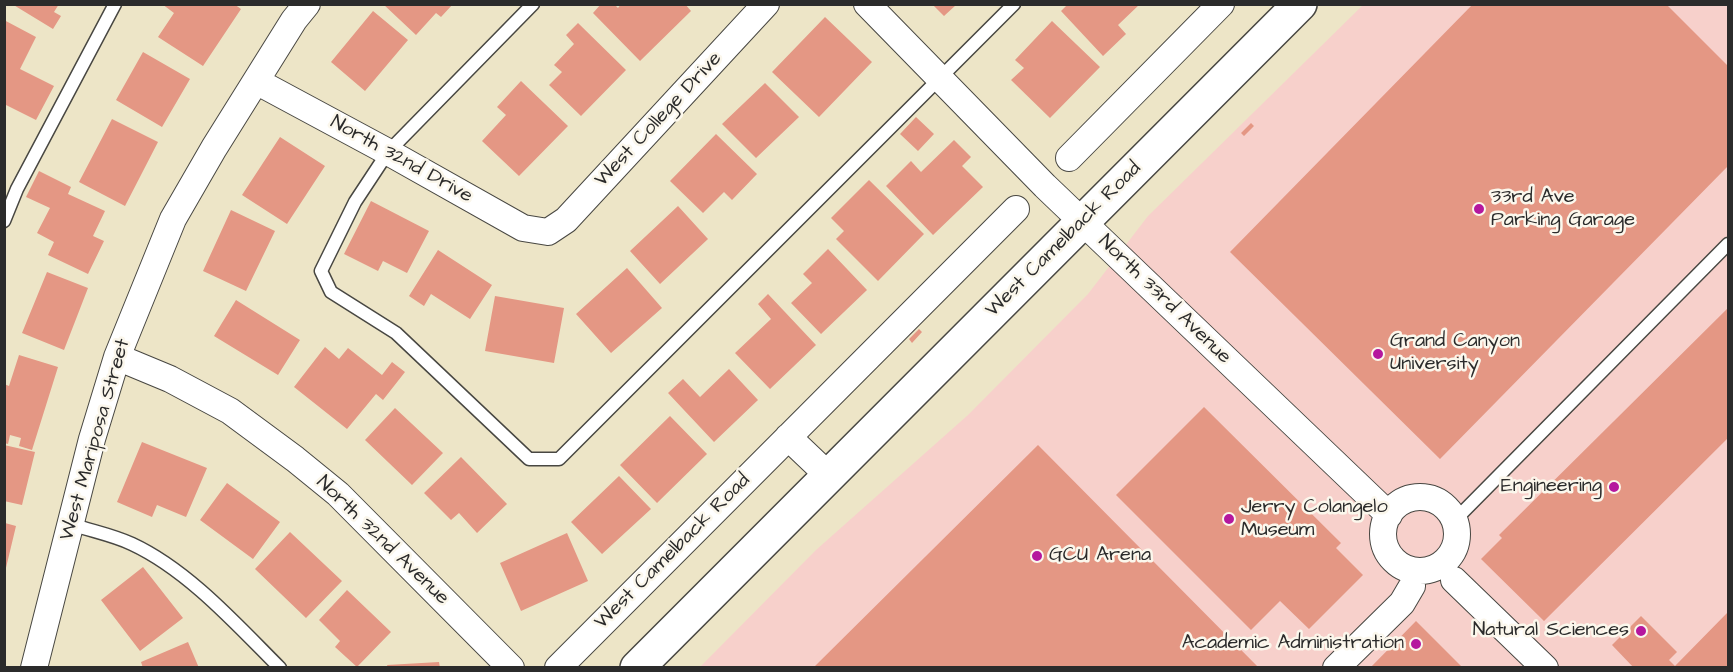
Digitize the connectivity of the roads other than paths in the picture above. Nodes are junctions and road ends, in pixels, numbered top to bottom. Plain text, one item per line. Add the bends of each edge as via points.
1 (115, 4) edge
2 (307, 4) edge
3 (533, 4) edge
4 (766, 4) edge
5 (867, 4) edge
6 (1014, 4) edge
7 (1221, 4) edge
8 (1300, 4) edge
9 (940, 78) junction
10 (256, 81) junction
11 (388, 152) junction
12 (1069, 158) dead end
13 (1016, 209) dead end
14 (4, 221) edge
15 (1083, 222) junction
16 (548, 232) joint
17 (1728, 244) edge
18 (117, 357) junction
19 (788, 437) junction
20 (829, 476) junction
21 (1389, 515) junction
22 (1454, 521) junction
23 (71, 524) junction
24 (1454, 580) dead end
25 (1412, 586) dead end
26 (34, 668) edge
27 (280, 668) edge
28 (511, 668) edge
29 (558, 668) edge
30 (637, 668) edge
31 (1336, 668) edge
32 (1545, 668) edge

1 - 14 lane
2 - 10 street, West Mariposa Street
3 - 11 lane
4 - 16 street, West College Drive via 566,220
5 - 9 street, North 33rd Avenue
6 - 9 lane
7 - 12 street
8 - 15 main road, West Camelback Road
9 - 11 lane via 559,459 529,459 396,333 331,292 321,271 355,202
9 - 15 street, North 33rd Avenue
10 - 11 street, North 32nd Drive
10 - 18 street, West Mariposa Street via 173,219
11 - 16 street, North 32nd Drive via 523,228
13 - 19 street, West Camelback Road
15 - 20 main road, West Camelback Road
15 - 21 street, North 33rd Avenue
17 - 22 lane
18 - 23 street, West Mariposa Street
18 - 28 street, North 32nd Avenue via 170,379 230,411 295,459 338,494
19 - 20 street
19 - 29 street, West Camelback Road
20 - 30 main road, West Camelback Road
21 - 22 street via 1407,500 1429,499 1449,511
21 - 22 street via 1384,525 1386,548 1400,565 1421,571 1432,569 1451,555 1456,544
23 - 26 street, West Mariposa Street
23 - 27 lane via 132,543 164,563 213,602
24 - 32 street
25 - 31 street via 1402,603

